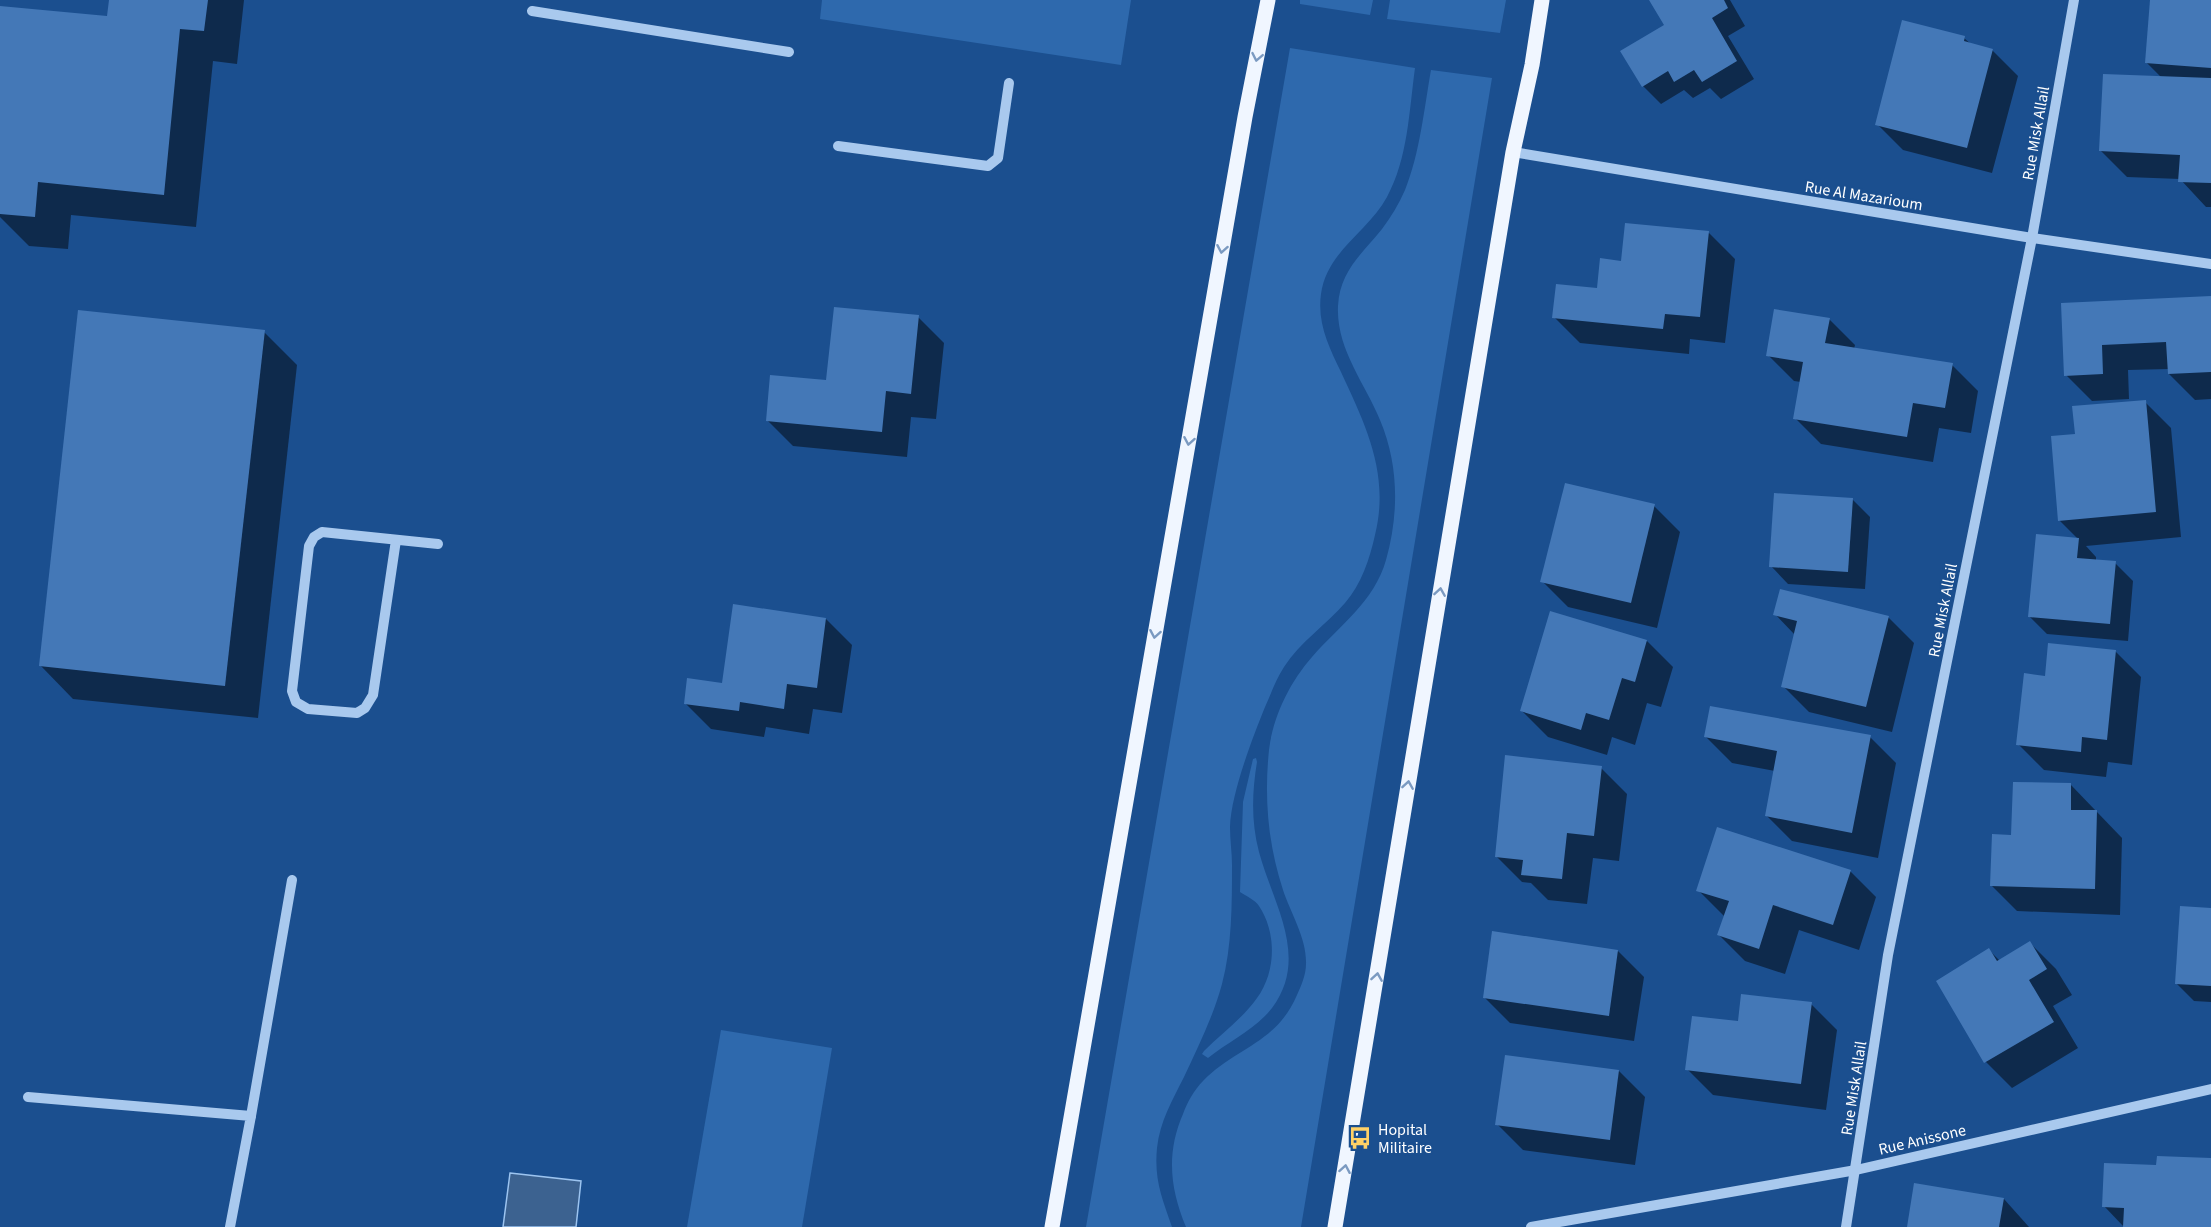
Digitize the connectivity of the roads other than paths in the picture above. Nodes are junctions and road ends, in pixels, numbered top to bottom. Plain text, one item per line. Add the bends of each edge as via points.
1 (1268, 0) edge
2 (1542, 0) edge
3 (2074, 0) edge
4 (532, 11) dead end
5 (789, 52) dead end
6 (1008, 82) dead end
7 (838, 146) dead end
8 (1513, 152) junction
9 (2032, 238) junction
10 (2211, 264) edge
11 (396, 540) junction
12 (438, 544) dead end
13 (292, 880) dead end
14 (2211, 1089) edge
15 (28, 1097) dead end
16 (251, 1116) junction
17 (1856, 1170) junction
18 (230, 1227) edge
19 (1052, 1227) edge
20 (1335, 1227) edge
21 (1531, 1227) edge
22 (1846, 1227) edge

1 -> 19 main road
2 - 8 main road
3 - 9 street, Rue Misk Allail
4 - 5 street
6 - 7 street via 998,158 988,166
8 - 9 street, Rue Al Mazarioum
20 -> 8 main road
9 - 10 street, Rue Al Mazarioum
9 - 17 street, Rue Misk Allail via 1888,955
11 - 11 street via 322,532 309,546 292,692 296,702 308,709 357,713 373,694
11 - 12 street
13 - 16 street
14 - 17 street, Rue Anissone
15 - 16 street
16 - 18 street
17 - 21 street, Rue Anissone
17 - 22 street, Rue Misk Allail

